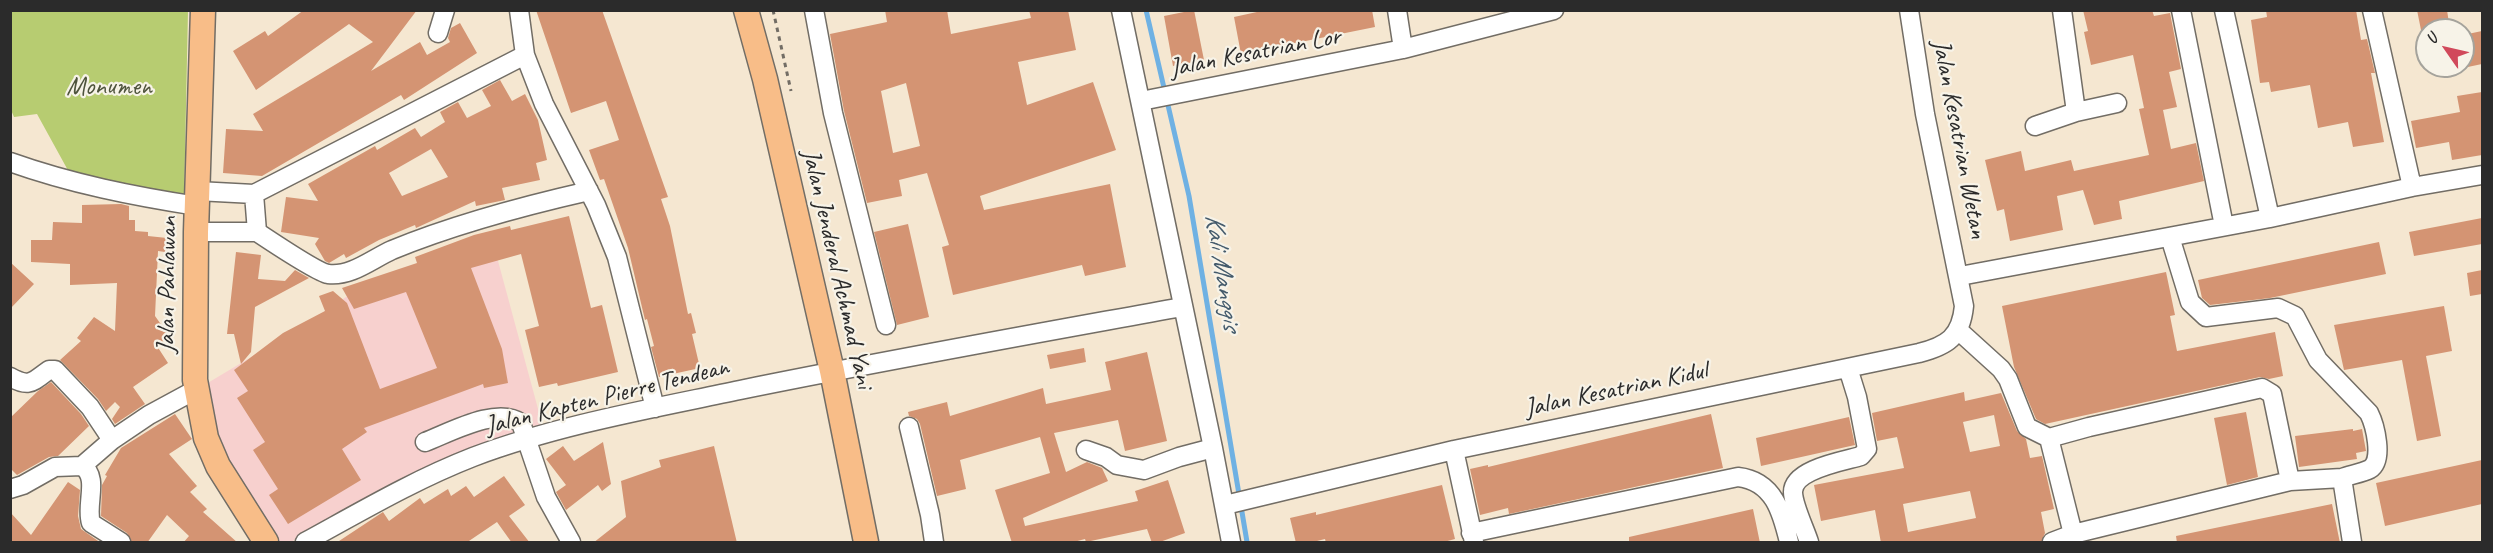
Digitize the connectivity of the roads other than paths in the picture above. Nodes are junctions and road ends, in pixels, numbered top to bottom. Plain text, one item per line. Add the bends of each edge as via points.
1 (203, 10) edge
2 (445, 10) edge
3 (519, 10) edge
4 (746, 10) edge
5 (814, 10) edge
6 (1122, 10) edge
7 (1396, 10) edge
8 (1554, 10) edge
9 (1909, 10) edge
10 (2062, 10) edge
11 (2181, 10) edge
12 (2224, 10) edge
13 (2372, 10) edge
14 (438, 33) dead end
15 (1403, 49) junction
16 (525, 55) junction
17 (1141, 101) junction
18 (2117, 103) dead end
19 (2076, 112) junction
20 (2035, 126) dead end
21 (10, 162) edge
22 (2482, 175) edge
23 (2412, 187) junction
24 (589, 190) junction
25 (254, 194) junction
26 (197, 199) junction
27 (2271, 218) junction
28 (2224, 226) junction
29 (196, 232) junction
30 (256, 232) junction
31 (2170, 237) junction
32 (1959, 276) junction
33 (1182, 307) junction
34 (886, 325) dead end
35 (1958, 330) junction
36 (1848, 368) junction
37 (832, 371) junction
38 (10, 377) edge
39 (196, 389) junction
40 (655, 408) junction
41 (909, 427) dead end
42 (2049, 438) junction
43 (527, 439) junction
44 (112, 440) junction
45 (425, 442) dead end
46 (1214, 448) junction
47 (1086, 450) dead end
48 (1454, 450) junction
49 (82, 466) junction
50 (2342, 478) junction
51 (2290, 481) junction
52 (10, 489) edge
53 (1225, 505) junction
54 (2073, 534) junction
55 (1472, 538) edge
56 (258, 539) edge
57 (121, 543) edge
58 (305, 543) edge
59 (571, 543) edge
60 (866, 543) edge
61 (934, 543) edge
62 (1231, 543) edge
63 (1789, 543) edge
64 (1809, 543) edge
65 (2052, 543) edge
66 (2352, 543) edge

1 - 26 main road, Jalan Pahlawan
2 - 14 street
3 - 16 street
4 - 37 main road, Jalan Jenderal Achmad Yani
5 - 34 street via 833,113
6 - 17 street
7 - 15 street
8 - 15 street, Jalan Kesatrian Lor
9 - 32 street, Jalan Kesatrian Wetan via 1925,114
10 - 19 street
11 - 28 street
12 - 27 street
13 - 23 street
15 - 17 street, Jalan Kesatrian Lor
16 - 24 street via 544,104
16 - 25 street
17 - 33 street
18 - 19 street
19 - 20 street
21 - 26 street via 124,195
22 - 23 street
23 - 27 street
24 - 30 street via 491,216 391,251 350,271 327,274
24 - 40 street via 617,257
25 - 26 street
25 - 30 street
26 - 29 main road, Jalan Pahlawan
27 - 28 street
28 - 31 street
29 - 30 street
29 - 39 main road, Jalan Pahlawan
31 - 32 street
31 - 50 street via 2196,310 2206,317 2278,308 2295,316 2318,360 2369,413 2376,463 2370,469
32 - 35 street via 1964,306
33 - 37 street, Jalan Kapten Pierre Tendean
33 - 46 street
35 - 36 street, Jalan Kesatrian Kidul via 1950,341 1934,349
35 - 42 street via 2001,369 2027,427
36 - 48 street, Jalan Kesatrian Kidul
36 - 64 street via 1867,449 1861,456 1808,472 1796,483 1793,493
37 - 40 street, Jalan Kapten Pierre Tendean
37 - 60 main road, Jalan Jenderal Achmad Yani
38 - 44 street via 23,384 31,383 49,369 55,370 90,407
39 - 44 street
39 - 56 main road, Jalan Pahlawan via 206,438
40 - 43 street, Jalan Kapten Pierre Tendean
41 - 61 street
42 - 51 street via 2262,388 2272,394
42 - 54 street
43 - 45 street via 520,423 505,417 490,418
43 - 58 street, Jalan Kapten Pierre Tendean via 401,488
43 - 59 street via 546,497
44 - 49 street
46 - 47 street via 1144,470 1117,465
46 - 53 street
48 - 53 street, Jalan Kesatrian Kidul
48 - 55 street
49 - 52 street via 56,467
49 - 57 street via 92,479 87,512 91,523
50 - 51 street
50 - 66 street
51 - 54 street
53 - 62 street
54 - 65 street
55 - 63 street via 1738,477 1747,478 1774,499 1781,509

